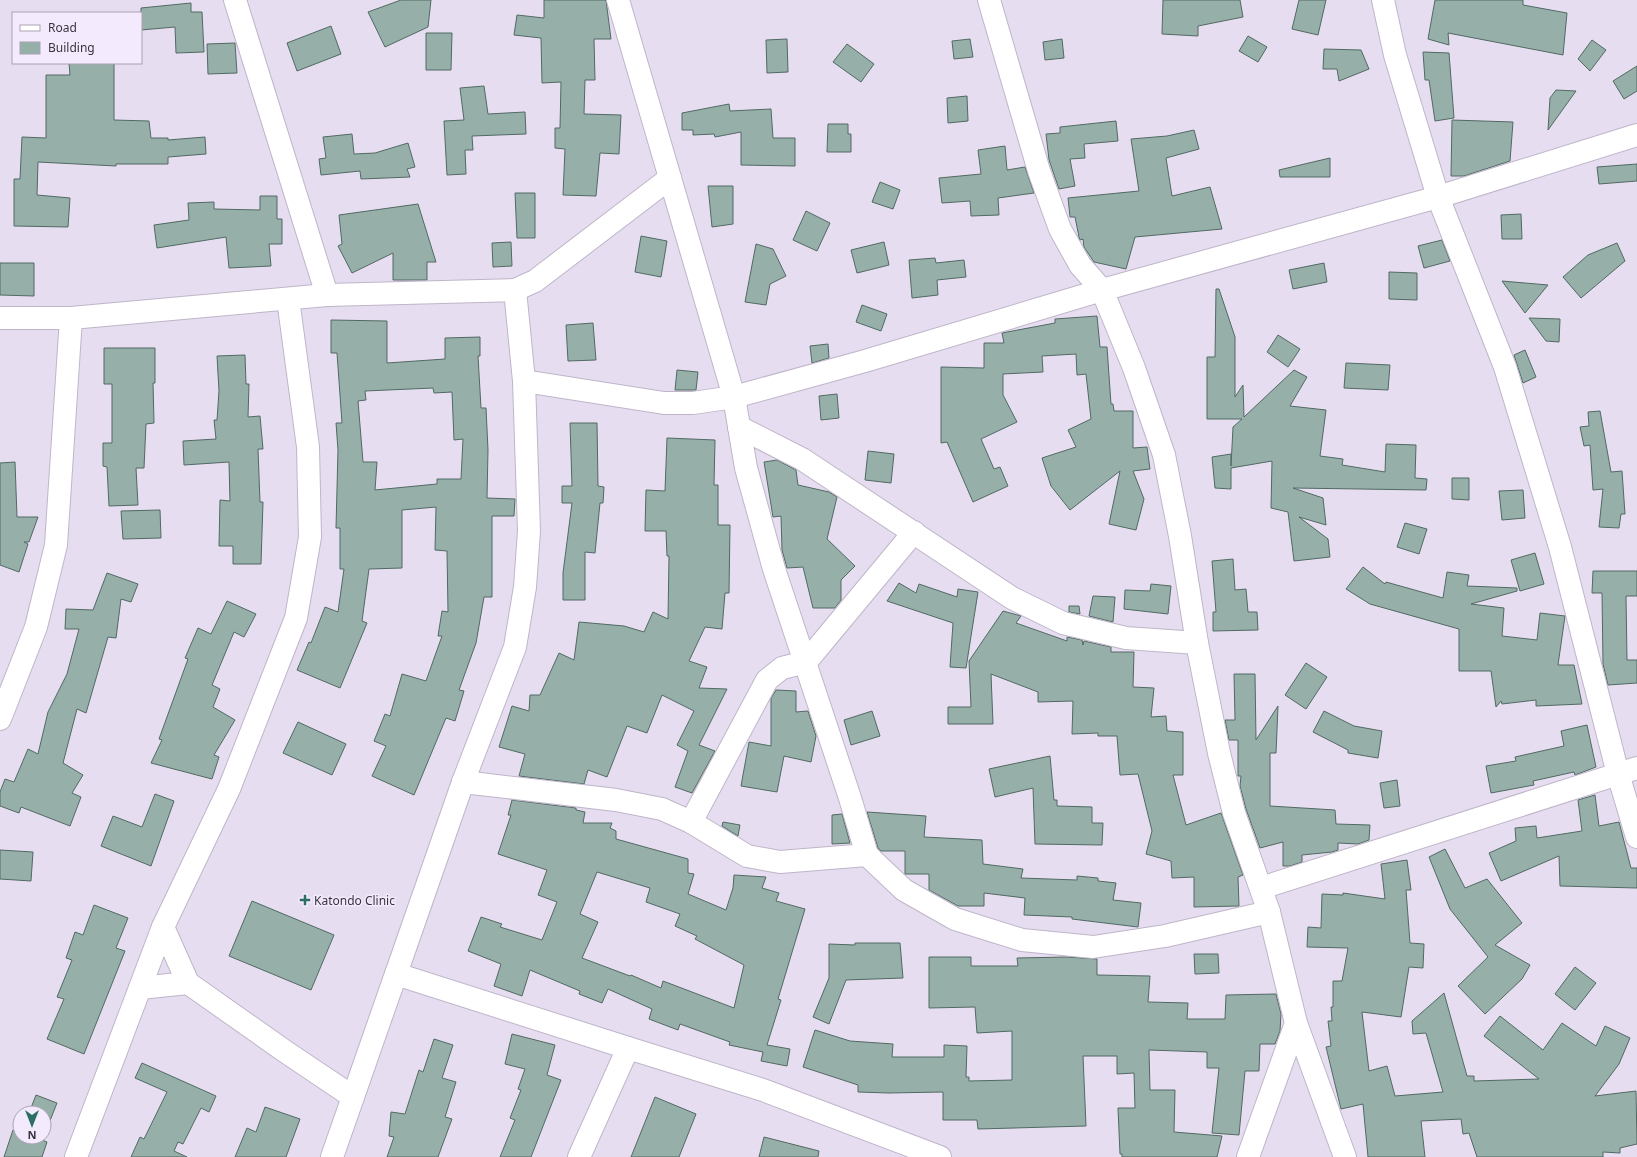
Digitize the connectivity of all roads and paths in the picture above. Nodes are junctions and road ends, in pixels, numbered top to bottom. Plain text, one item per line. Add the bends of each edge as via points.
1 (235, 0) edge
2 (618, 0) edge
3 (989, 0) edge
4 (1383, 0) edge
5 (1637, 135) edge
6 (670, 178) junction
7 (1438, 197) junction
8 (515, 290) junction
9 (1102, 290) junction
10 (327, 295) junction
11 (288, 299) junction
12 (0, 318) edge
13 (71, 318) junction
14 (524, 380) junction
15 (734, 397) junction
16 (738, 427) junction
17 (914, 532) junction
18 (1197, 643) junction
19 (806, 662) junction
20 (0, 719) edge
21 (1627, 771) edge
22 (463, 782) junction
23 (691, 822) junction
24 (1637, 837) edge
25 (866, 855) junction
26 (1261, 888) junction
27 (1269, 912) junction
28 (163, 927) junction
29 (396, 974) junction
30 (188, 983) junction
31 (140, 988) junction
32 (1296, 1023) junction
33 (628, 1048) junction
34 (353, 1097) junction
35 (76, 1157) edge
36 (332, 1157) edge
37 (579, 1157) edge
38 (940, 1157) edge
39 (1248, 1157) edge
40 (1345, 1157) edge

1 - 10 street
2 - 6 street
3 - 9 street via 1039,171 1060,229 1080,265
4 - 7 street via 1395,55
5 - 7 street
6 - 8 street via 536,281
6 - 15 street
7 - 9 street
7 - 21 street via 1505,367
8 - 10 street
8 - 14 street
9 - 15 street via 865,361
9 - 18 street via 1134,368 1164,455
10 - 11 street
11 - 13 street
11 - 28 street via 308,447 310,537 296,618 229,789
12 - 13 street
13 - 20 street via 56,544 36,627
14 - 15 street via 664,402 694,403
14 - 22 street via 529,531 526,588 515,647
15 - 16 street
16 - 17 street via 802,459
16 - 19 street via 746,468 774,570
17 - 18 street via 1012,598 1064,623 1126,638
17 - 19 street
18 - 26 street via 1234,813
19 - 23 street via 782,668 768,680
19 - 25 street
21 - 24 street
21 - 26 street
22 - 23 street via 616,800 662,809
22 - 29 street
23 - 25 street via 748,856 780,862
25 - 27 street via 904,890 955,919 1022,940 1093,947 1165,936
26 - 27 street
27 - 32 street
28 - 30 street
28 - 31 street
29 - 33 street
29 - 34 street
30 - 31 street
30 - 34 street
31 - 35 street
32 - 39 street
32 - 40 street
33 - 37 street
33 - 38 street via 763,1090
34 - 36 street

